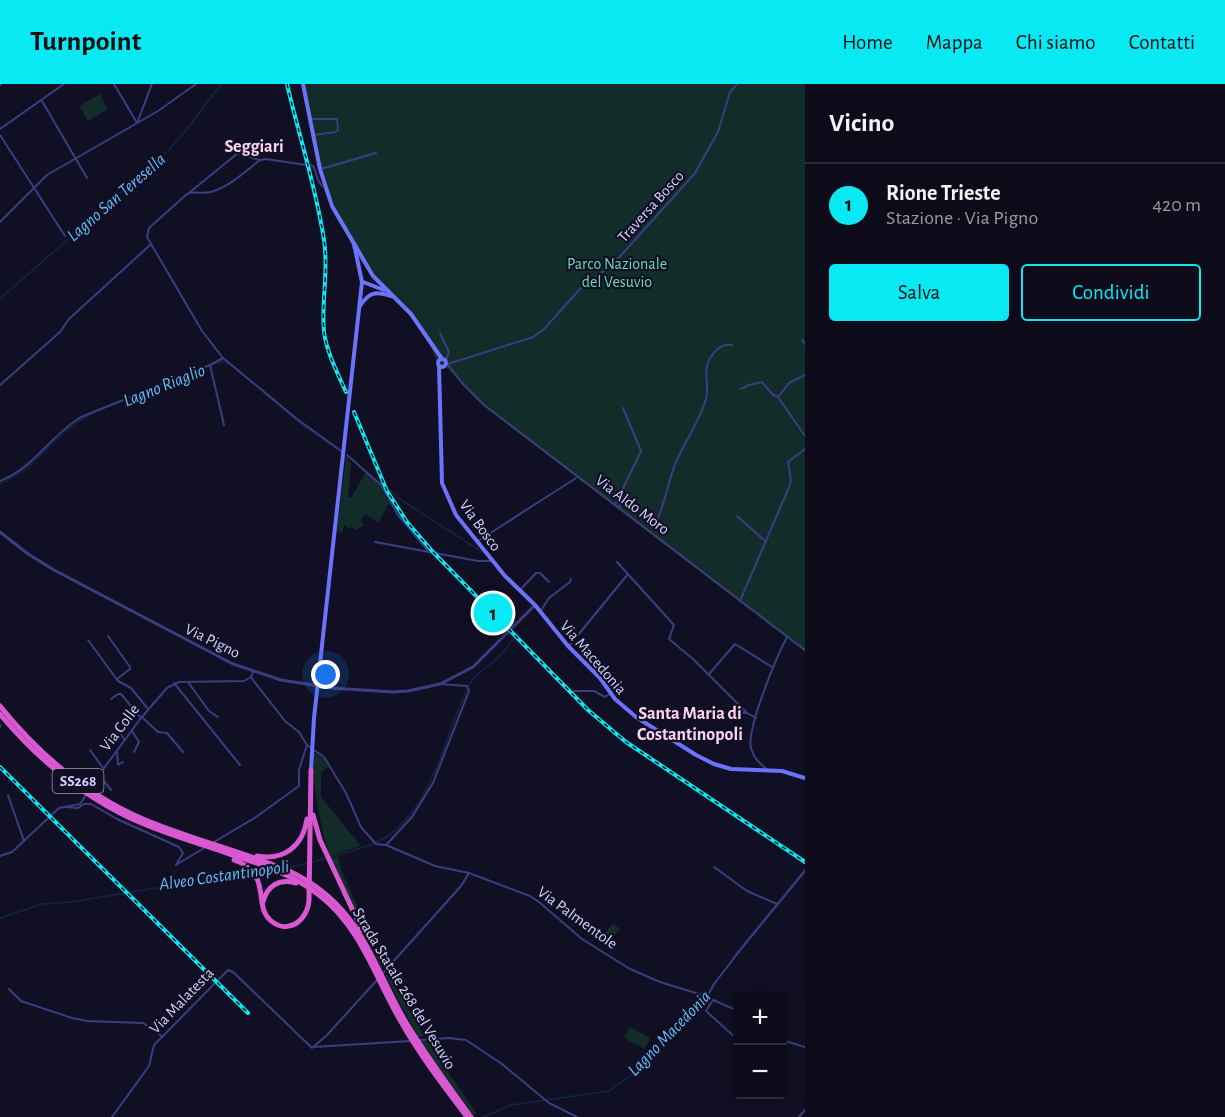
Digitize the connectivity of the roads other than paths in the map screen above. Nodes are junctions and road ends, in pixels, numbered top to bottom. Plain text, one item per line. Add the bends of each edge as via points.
1 (64, 84) edge
2 (114, 84) edge
3 (152, 84) edge
4 (196, 84) edge
5 (303, 84) edge
6 (737, 84) edge
7 (42, 101) junction
8 (310, 119) junction
9 (136, 123) junction
10 (0, 129) edge
11 (0, 135) edge
12 (314, 135) junction
13 (376, 153) dead end
14 (76, 158) junction
15 (260, 160) junction
16 (320, 169) junction
17 (317, 176) junction
18 (87, 178) dead end
19 (323, 178) junction
20 (326, 188) junction
21 (35, 189) junction
22 (190, 192) junction
23 (0, 222) edge
24 (65, 236) dead end
25 (354, 244) junction
26 (150, 245) junction
27 (362, 282) junction
28 (378, 282) junction
29 (387, 291) junction
30 (395, 297) junction
31 (360, 307) junction
32 (440, 333) dead end
33 (802, 340) dead end
34 (805, 344) edge
35 (732, 345) dead end
36 (223, 358) junction
37 (210, 365) junction
38 (445, 365) junction
39 (805, 375) edge
40 (0, 385) edge
41 (741, 389) dead end
42 (778, 396) junction
43 (623, 408) dead end
44 (224, 425) dead end
45 (805, 436) edge
46 (805, 449) edge
47 (344, 452) junction
48 (577, 477) junction
49 (0, 481) edge
50 (615, 505) junction
51 (619, 508) junction
52 (737, 516) dead end
53 (0, 532) edge
54 (375, 542) dead end
55 (478, 542) junction
56 (766, 542) junction
57 (429, 552) junction
58 (493, 561) junction
59 (617, 562) dead end
60 (628, 574) junction
61 (571, 579) dead end
62 (549, 582) dead end
63 (520, 590) junction
64 (740, 601) junction
65 (535, 605) junction
66 (540, 612) junction
67 (108, 636) dead end
68 (788, 637) junction
69 (88, 640) dead end
70 (568, 646) junction
71 (805, 650) edge
72 (772, 668) junction
73 (253, 672) junction
74 (709, 674) junction
75 (251, 677) junction
76 (117, 679) junction
77 (188, 682) junction
78 (174, 683) junction
79 (440, 684) junction
80 (574, 691) dead end
81 (611, 693) junction
82 (111, 699) dead end
83 (0, 706) edge
84 (148, 709) junction
85 (747, 713) junction
86 (0, 714) edge
87 (656, 715) dead end
88 (218, 717) dead end
89 (141, 718) junction
90 (756, 718) junction
91 (132, 731) junction
92 (118, 732) dead end
93 (125, 740) junction
94 (309, 745) junction
95 (90, 750) dead end
96 (117, 751) junction
97 (134, 752) dead end
98 (183, 752) dead end
99 (123, 762) dead end
100 (240, 765) dead end
101 (103, 768) junction
102 (311, 770) junction
103 (770, 771) junction
104 (98, 774) junction
105 (805, 778) edge
106 (111, 790) dead end
107 (8, 795) dead end
108 (64, 806) junction
109 (197, 838) junction
110 (24, 841) junction
111 (202, 845) junction
112 (386, 845) junction
113 (0, 856) edge
114 (714, 867) dead end
115 (279, 870) junction
116 (805, 871) edge
117 (469, 873) junction
118 (262, 904) junction
119 (777, 904) junction
120 (336, 910) junction
121 (370, 951) junction
122 (378, 972) junction
123 (9, 989) dead end
124 (707, 997) junction
125 (713, 1000) junction
126 (733, 1009) edge
127 (733, 1035) edge
128 (163, 1037) junction
129 (787, 1041) edge
130 (313, 1047) junction
131 (805, 1047) edge
132 (804, 1112) edge
133 (468, 1116) edge
134 (112, 1117) edge
135 (577, 1117) edge
136 (799, 1117) edge

1 - 7 street
2 - 9 street
3 - 9 street
4 - 9 street
5 - 8 main road, Via Bosco
6 - 38 street, Traversa Bosco via 730,92 715,139 695,173 615,262 579,290 533,337
7 - 10 street
7 - 14 street
8 - 12 main road, Via Bosco
8 - 12 street via 337,119 338,130
9 - 14 street
11 - 21 street
12 - 16 main road, Via Bosco
13 - 16 street
14 - 18 street
14 - 21 street via 47,176
15 - 17 street via 313,166
15 - 22 street via 212,192
15 - 22 street via 238,153
16 - 19 main road, Via Bosco
17 - 19 street
17 - 20 street
19 - 20 main road, Via Bosco
20 - 25 main road, Via Bosco via 332,207
21 - 23 street
21 - 24 street
22 - 26 street via 149,228
25 - 27 main road, Via Bosco
25 - 28 main road, Via Bosco
26 - 36 street
26 - 40 street
27 - 28 main road via 369,278
27 - 29 main road, Via Bosco
27 - 31 main road
28 - 29 main road, Via Bosco
29 - 30 main road, Via Bosco
30 - 31 main road via 377,292
30 - 38 main road, Via Bosco
31 - 47 main road
32 - 38 street via 449,352
33 - 34 street
35 - 51 street via 723,345 708,361 707,398 675,465 657,520 624,506
36 - 37 street
36 - 47 street
37 - 44 street
37 - 49 street via 81,417 24,469
38 - 48 street, Via Aldo Moro via 484,405
38 - 55 main road, Via Bosco via 442,483 451,506
39 - 42 street via 789,383
41 - 42 street via 762,382
42 - 45 street
43 - 50 street via 641,452
46 - 56 street via 788,462 790,481
47 - 57 street via 381,485 398,515
47 - 94 main road
48 - 50 street, Via Aldo Moro
48 - 55 street
50 - 51 street, Via Aldo Moro
51 - 64 street, Via Aldo Moro
52 - 56 street
53 - 73 street, Via Pigno via 69,578 201,649
54 - 57 street
55 - 58 main road, Via Bosco
56 - 64 street
57 - 58 street
58 - 63 main road, Via Bosco
59 - 60 street
60 - 70 street
60 - 74 street via 674,625 669,639
61 - 66 street via 549,598
62 - 63 street via 536,573
63 - 65 main road, Via Bosco
64 - 68 street, Via Aldo Moro
65 - 66 main road, Via Macedonia
65 - 79 street, Via Pigno via 473,667
66 - 70 main road, Via Macedonia
67 - 76 street via 130,668
68 - 71 street, Via Aldo Moro
68 - 72 street
69 - 76 street
70 - 81 main road, Via Macedonia
72 - 74 street via 735,644
72 - 90 street
73 - 75 street
73 - 79 street, Via Pigno via 300,684 385,692
74 - 85 street
75 - 77 street via 244,681
75 - 94 street
76 - 84 street via 131,688
77 - 78 street
77 - 88 street via 208,711
78 - 84 street, Via Colle
78 - 100 street
79 - 112 street, Via Pigno via 469,686 469,691 433,783 412,817
80 - 81 street via 605,697
81 - 103 main road, Via Macedonia via 636,717 702,759 725,768
82 - 89 street via 121,694
83 - 109 highway, Strada Statale 268 del Vesuvio / SS268 via 48,756 96,794 134,814
84 - 89 street, Via Colle
85 - 87 street
85 - 90 street
86 - 111 highway, Strada Statale 268 del Vesuvio / SS268 via 45,760 94,798 132,819
89 - 91 street, Via Colle
89 - 98 street via 158,732 167,733
90 - 103 street via 751,748
91 - 93 street, Via Colle
91 - 97 street via 139,742
92 - 93 street
93 - 96 street, Via Colle
94 - 102 main road
94 - 108 street via 299,770 299,787 176,865 183,854 179,847 91,804 78,808
94 - 112 street, Via Palmentole via 324,757 361,827 376,844
95 - 101 street
96 - 99 street via 118,765
96 - 101 street, Via Colle
101 - 104 street, Via Colle
102 - 109 highway via 305,830 300,841 281,856 264,857
102 - 118 highway via 306,915 288,926 272,922
102 - 121 highway via 314,822
103 - 105 main road, Via Macedonia
104 - 106 street
104 - 108 street, Via Colle via 76,805
107 - 110 street
108 - 110 street, Via Colle
109 - 115 highway, Strada Statale 268 del Vesuvio / SS268
110 - 113 street, Via Colle
111 - 115 highway, Strada Statale 268 del Vesuvio / SS268
111 - 118 highway via 241,863 254,874
112 - 117 street, Via Palmentole via 435,866
114 - 119 street via 747,891
115 - 120 highway, Strada Statale 268 del Vesuvio / SS268
115 - 121 highway, Strada Statale 268 del Vesuvio / SS268 via 289,871 317,887 339,906
116 - 119 street
117 - 124 street, Via Palmentole via 535,899 582,939 630,969
117 - 130 street via 415,939
118 - 120 highway via 271,886 285,881 295,882
119 - 124 street
120 - 122 highway, Strada Statale 268 del Vesuvio / SS268
121 - 122 highway, Strada Statale 268 del Vesuvio / SS268
122 - 133 highway, Strada Statale 268 del Vesuvio / SS268 via 413,1038
123 - 128 street via 21,1001 72,1017 143,1023
124 - 125 street, Via Palmentole
125 - 126 street, Via Palmentole
125 - 127 street via 706,1011
128 - 130 street, Via Malatesta via 228,970
128 - 134 street, Via Malatesta via 153,1048 149,1066
129 - 131 street
130 - 135 street via 466,1040 552,1105
132 - 136 street

